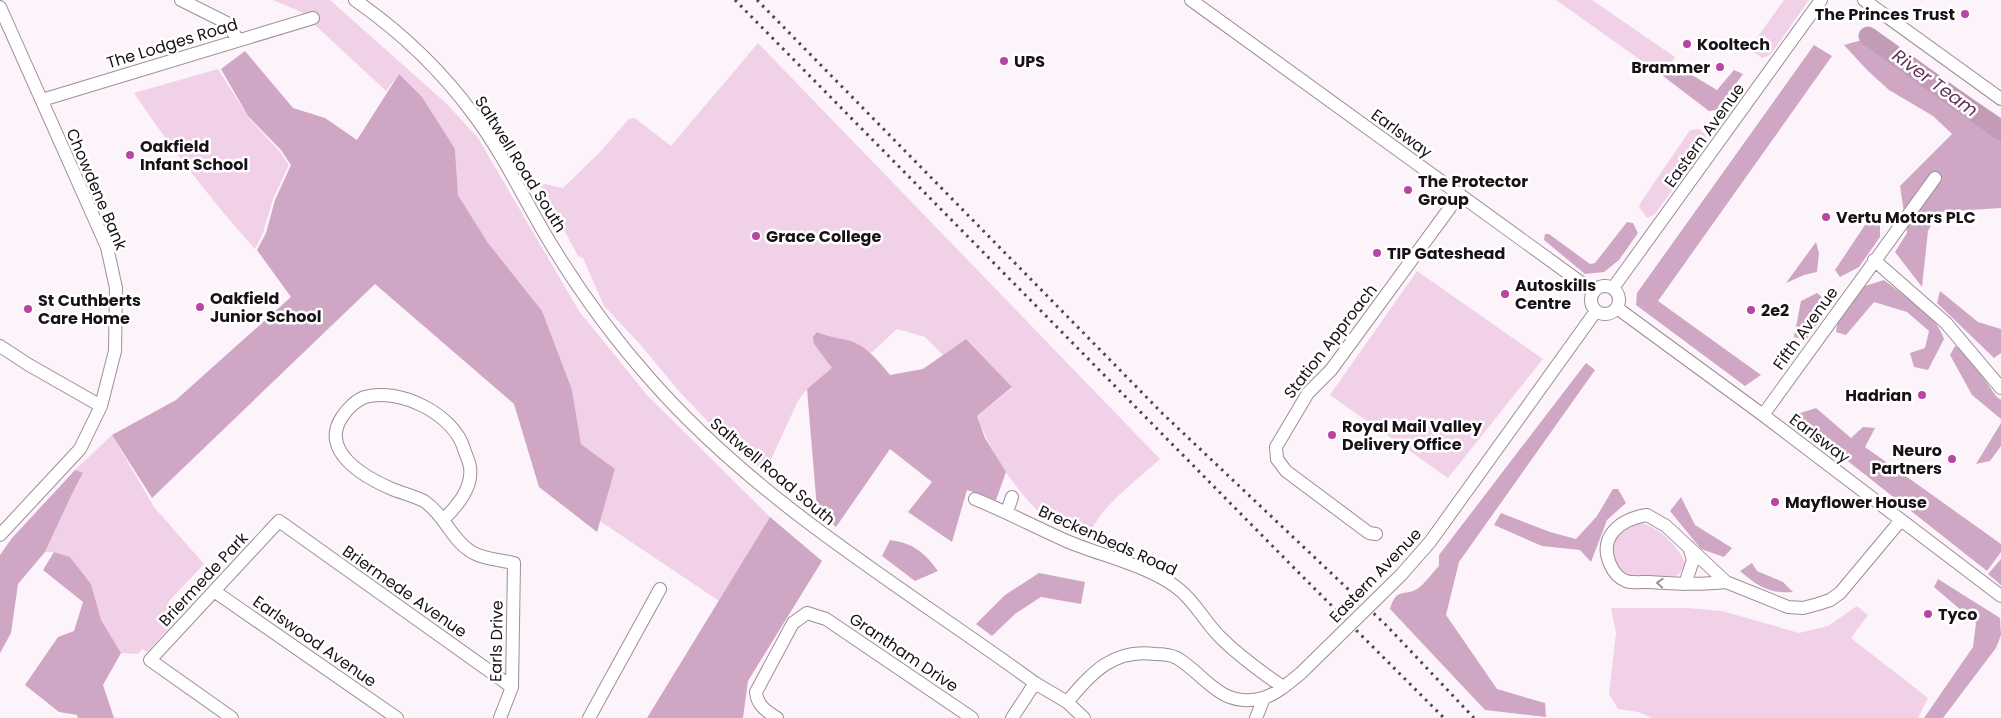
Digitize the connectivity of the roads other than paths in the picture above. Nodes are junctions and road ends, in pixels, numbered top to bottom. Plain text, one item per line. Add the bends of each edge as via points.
1 (181, 0) edge
2 (355, 0) edge
3 (1191, 0) edge
4 (1821, 0) edge
5 (1864, 0) edge
6 (0, 7) edge
7 (313, 18) dead end
8 (238, 40) junction
9 (2001, 99) edge
10 (42, 100) junction
11 (1935, 178) dead end
12 (1460, 194) junction
13 (1874, 260) junction
14 (1613, 288) junction
15 (1594, 292) junction
16 (1617, 308) junction
17 (1596, 311) junction
18 (0, 346) edge
19 (2001, 388) edge
20 (101, 406) junction
21 (1763, 415) junction
22 (1012, 497) dead end
23 (975, 499) dead end
24 (1007, 512) junction
25 (444, 520) junction
26 (1901, 520) junction
27 (279, 521) joint
28 (1376, 534) dead end
29 (0, 535) edge
30 (1689, 547) junction
31 (1726, 582) junction
32 (1685, 584) junction
33 (660, 589) dead end
34 (214, 591) junction
35 (2001, 596) edge
36 (1035, 683) junction
37 (512, 687) junction
38 (1283, 687) junction
39 (1264, 698) junction
40 (1067, 702) junction
41 (232, 718) edge
42 (396, 718) edge
43 (500, 718) edge
44 (589, 718) edge
45 (777, 718) edge
46 (972, 718) edge
47 (1012, 718) edge
48 (1084, 718) edge
49 (1256, 718) edge

1 - 8 street via 227,23
2 - 36 street, Saltwell Road South via 402,35 460,97 485,130 544,232 592,305 684,416 734,464 832,541
3 - 12 street, Earlsway
4 - 14 street, Eastern Avenue
5 - 9 street
6 - 10 street, Chowdene Bank
7 - 8 street, The Lodges Road
8 - 10 street, The Lodges Road
10 - 20 street, Chowdene Bank via 107,247 116,288 115,350
11 - 13 street, Fifth Avenue
12 - 15 street, Earlsway
12 - 28 street, Station Approach via 1331,370 1308,393 1276,447 1277,459 1286,471 1369,533
13 - 19 street via 1946,323
13 - 21 street, Fifth Avenue
14 - 15 street via 1601,286
14 - 16 street via 1620,300
15 - 17 street via 1591,300
16 - 17 street via 1609,314
16 - 21 street, Earlsway
17 - 38 street, Eastern Avenue, bridge via 1430,542 1401,575
18 - 20 street
20 - 29 street, Chowdene Bank via 80,449
21 - 26 street, Earlsway
22 - 24 street
23 - 24 street, Breckenbeds Road
24 - 38 street, Breckenbeds Road via 1069,542 1170,583 1239,655
25 - 25 street via 423,501 374,482 343,456 334,440 338,424 348,409 363,398 384,394 429,407 448,422 463,443 470,468 466,492
25 - 37 street, Earls Drive via 470,551 514,563
26 - 31 street via 1840,593 1830,600 1803,608 1788,607
26 - 35 street, Earlsway
27 - 34 street, Briermede Park
27 - 37 street, Briermede Avenue
30 - 31 street
30 - 32 street via 1693,560
32 -> 30 street via 1626,581 1612,567 1606,544 1617,527 1647,515 1666,526
31 - 32 street
33 - 44 street
34 - 41 street, Briermede Park via 150,660
34 - 42 street, Earlswood Avenue
36 - 40 street, Saltwell Road South
36 - 47 street
37 - 43 street, Earls Drive
38 - 39 street, Eastern Avenue
39 - 40 street via 1233,698 1219,693 1176,658 1142,653 1108,662
39 - 49 street
40 - 48 street, Saltwell Road South
45 - 46 street, Grantham Drive via 756,698 758,685 792,623 807,613 826,619

